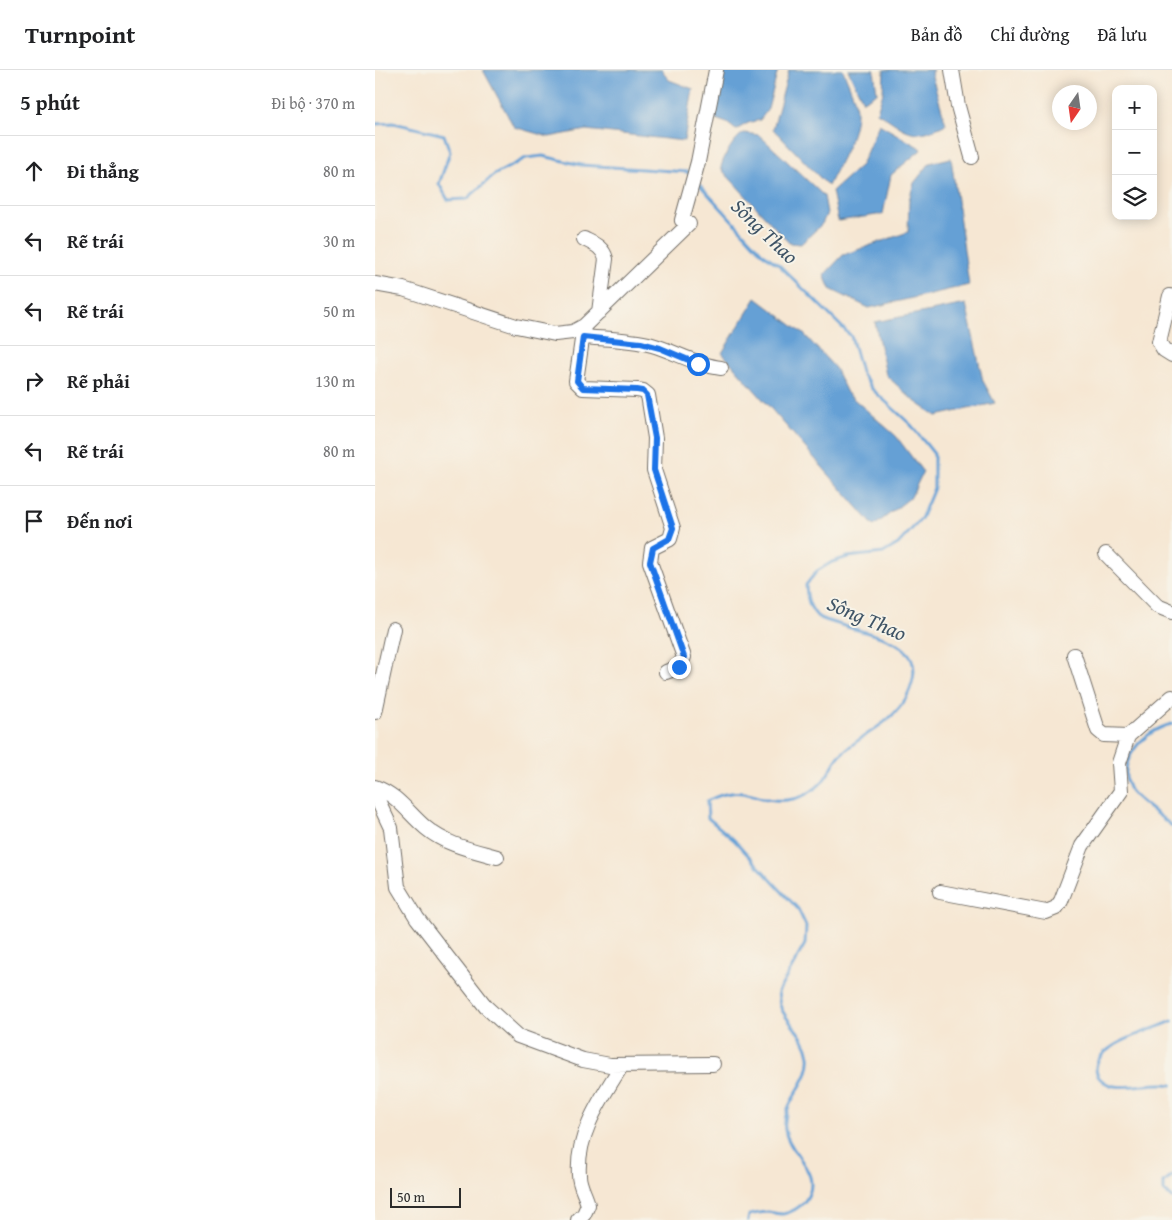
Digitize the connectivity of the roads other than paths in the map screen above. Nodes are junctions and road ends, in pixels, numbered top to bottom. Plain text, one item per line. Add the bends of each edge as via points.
1 (716, 70) edge
2 (952, 70) edge
3 (972, 157) dead end
4 (584, 239) dead end
5 (375, 284) edge
6 (1170, 296) dead end
7 (599, 312) junction
8 (584, 332) junction
9 (1172, 354) edge
10 (721, 368) dead end
11 (1106, 554) dead end
12 (1172, 612) edge
13 (393, 629) dead end
14 (1074, 655) dead end
15 (666, 672) dead end
16 (1172, 697) edge
17 (375, 712) edge
18 (1128, 736) junction
19 (375, 787) edge
20 (375, 794) edge
21 (497, 857) dead end
22 (940, 892) dead end
23 (713, 1064) dead end
24 (621, 1065) junction
25 (578, 1220) edge

1 - 7 street via 696,170 682,220 689,224
2 - 3 street
4 - 7 street via 599,247 606,259
5 - 8 street via 516,326 555,334
6 - 9 street via 1159,342
7 - 8 street
8 - 10 street via 641,343 698,364
8 - 15 street via 578,385 583,388 637,390 647,395 655,438 654,470 673,528 669,539 653,548 650,562 684,657 679,667
11 - 12 street via 1157,606
13 - 17 street
14 - 18 street via 1098,730 1104,735
16 - 18 street
18 - 22 street via 1119,763 1121,792 1082,846 1056,908 1046,912 1030,910
19 - 21 street via 398,799 441,839
20 - 24 street via 391,828 398,887 417,918 486,1007 518,1036 583,1060
23 - 24 street
24 - 25 street via 593,1111 579,1154 579,1178 588,1205

